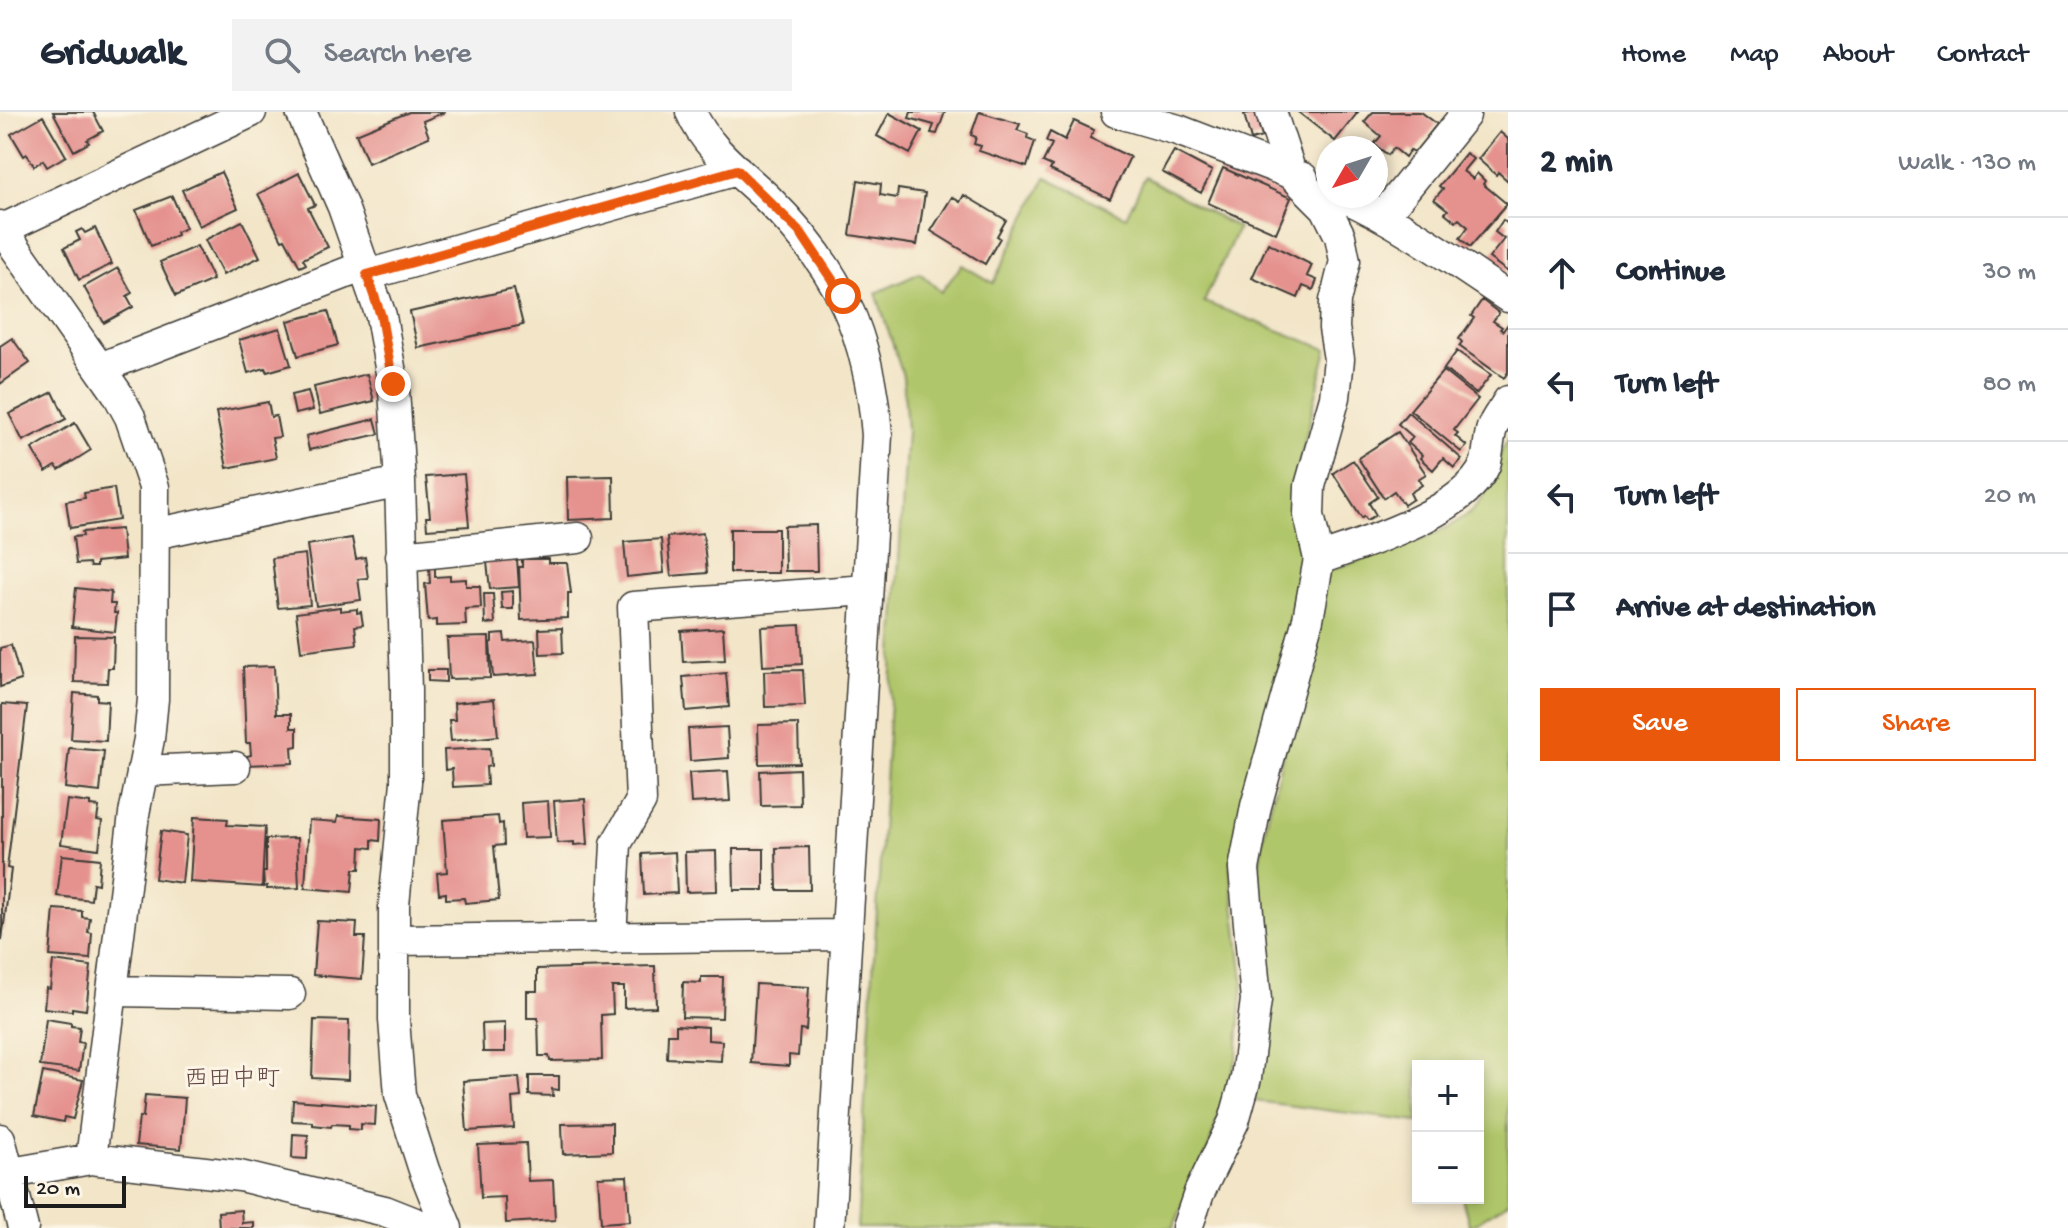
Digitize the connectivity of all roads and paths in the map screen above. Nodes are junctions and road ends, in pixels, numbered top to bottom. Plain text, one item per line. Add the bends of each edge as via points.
1 (301, 112) edge
2 (691, 112) edge
3 (1116, 112) edge
4 (1271, 112) edge
5 (237, 115) edge
6 (1465, 115) dead end
7 (737, 170) junction
8 (1291, 173) junction
9 (1316, 184) edge
10 (1367, 208) edge
11 (1383, 216) junction
12 (1, 228) edge
13 (366, 270) junction
14 (1508, 297) edge
15 (100, 368) junction
16 (1508, 401) edge
17 (400, 482) junction
18 (154, 534) junction
19 (578, 538) dead end
20 (401, 556) junction
21 (1319, 559) junction
22 (867, 590) junction
23 (235, 767) dead end
24 (142, 771) junction
25 (847, 935) junction
26 (611, 938) junction
27 (394, 940) junction
28 (112, 991) junction
29 (290, 994) dead end
30 (0, 1139) edge
31 (91, 1159) junction
32 (5, 1174) edge
33 (23, 1228) edge
34 (428, 1228) edge
35 (447, 1228) edge
36 (829, 1228) edge
37 (1187, 1228) edge

1 - 13 street
2 - 7 street
3 - 8 street
4 - 8 street
5 - 12 street
6 - 11 street
7 - 13 street
7 - 22 street via 801,233 857,327 877,435
8 - 9 street
8 - 21 street via 1326,208 1345,261 1334,314 1339,359 1335,397 1310,486 1309,515
10 - 11 street
11 - 14 street
12 - 15 street
13 - 15 street
13 - 17 street via 381,316 394,390
15 - 18 street via 130,417 145,459 154,487
16 - 21 street via 1492,427 1485,465 1470,488 1383,537
17 - 18 street
17 - 20 street
18 - 24 street via 153,699
19 - 20 street
20 - 27 street via 406,763
21 - 37 street via 1244,869 1256,1000 1246,1078 1234,1121
22 - 25 street
22 - 26 street via 633,607 641,801 616,844
23 - 24 street
24 - 28 street
25 - 26 street
25 - 36 street
26 - 27 street
27 - 35 street via 400,1095
28 - 29 street
28 - 31 street
30 - 32 street
31 - 32 street
31 - 34 street via 240,1176 385,1211
32 - 33 street

